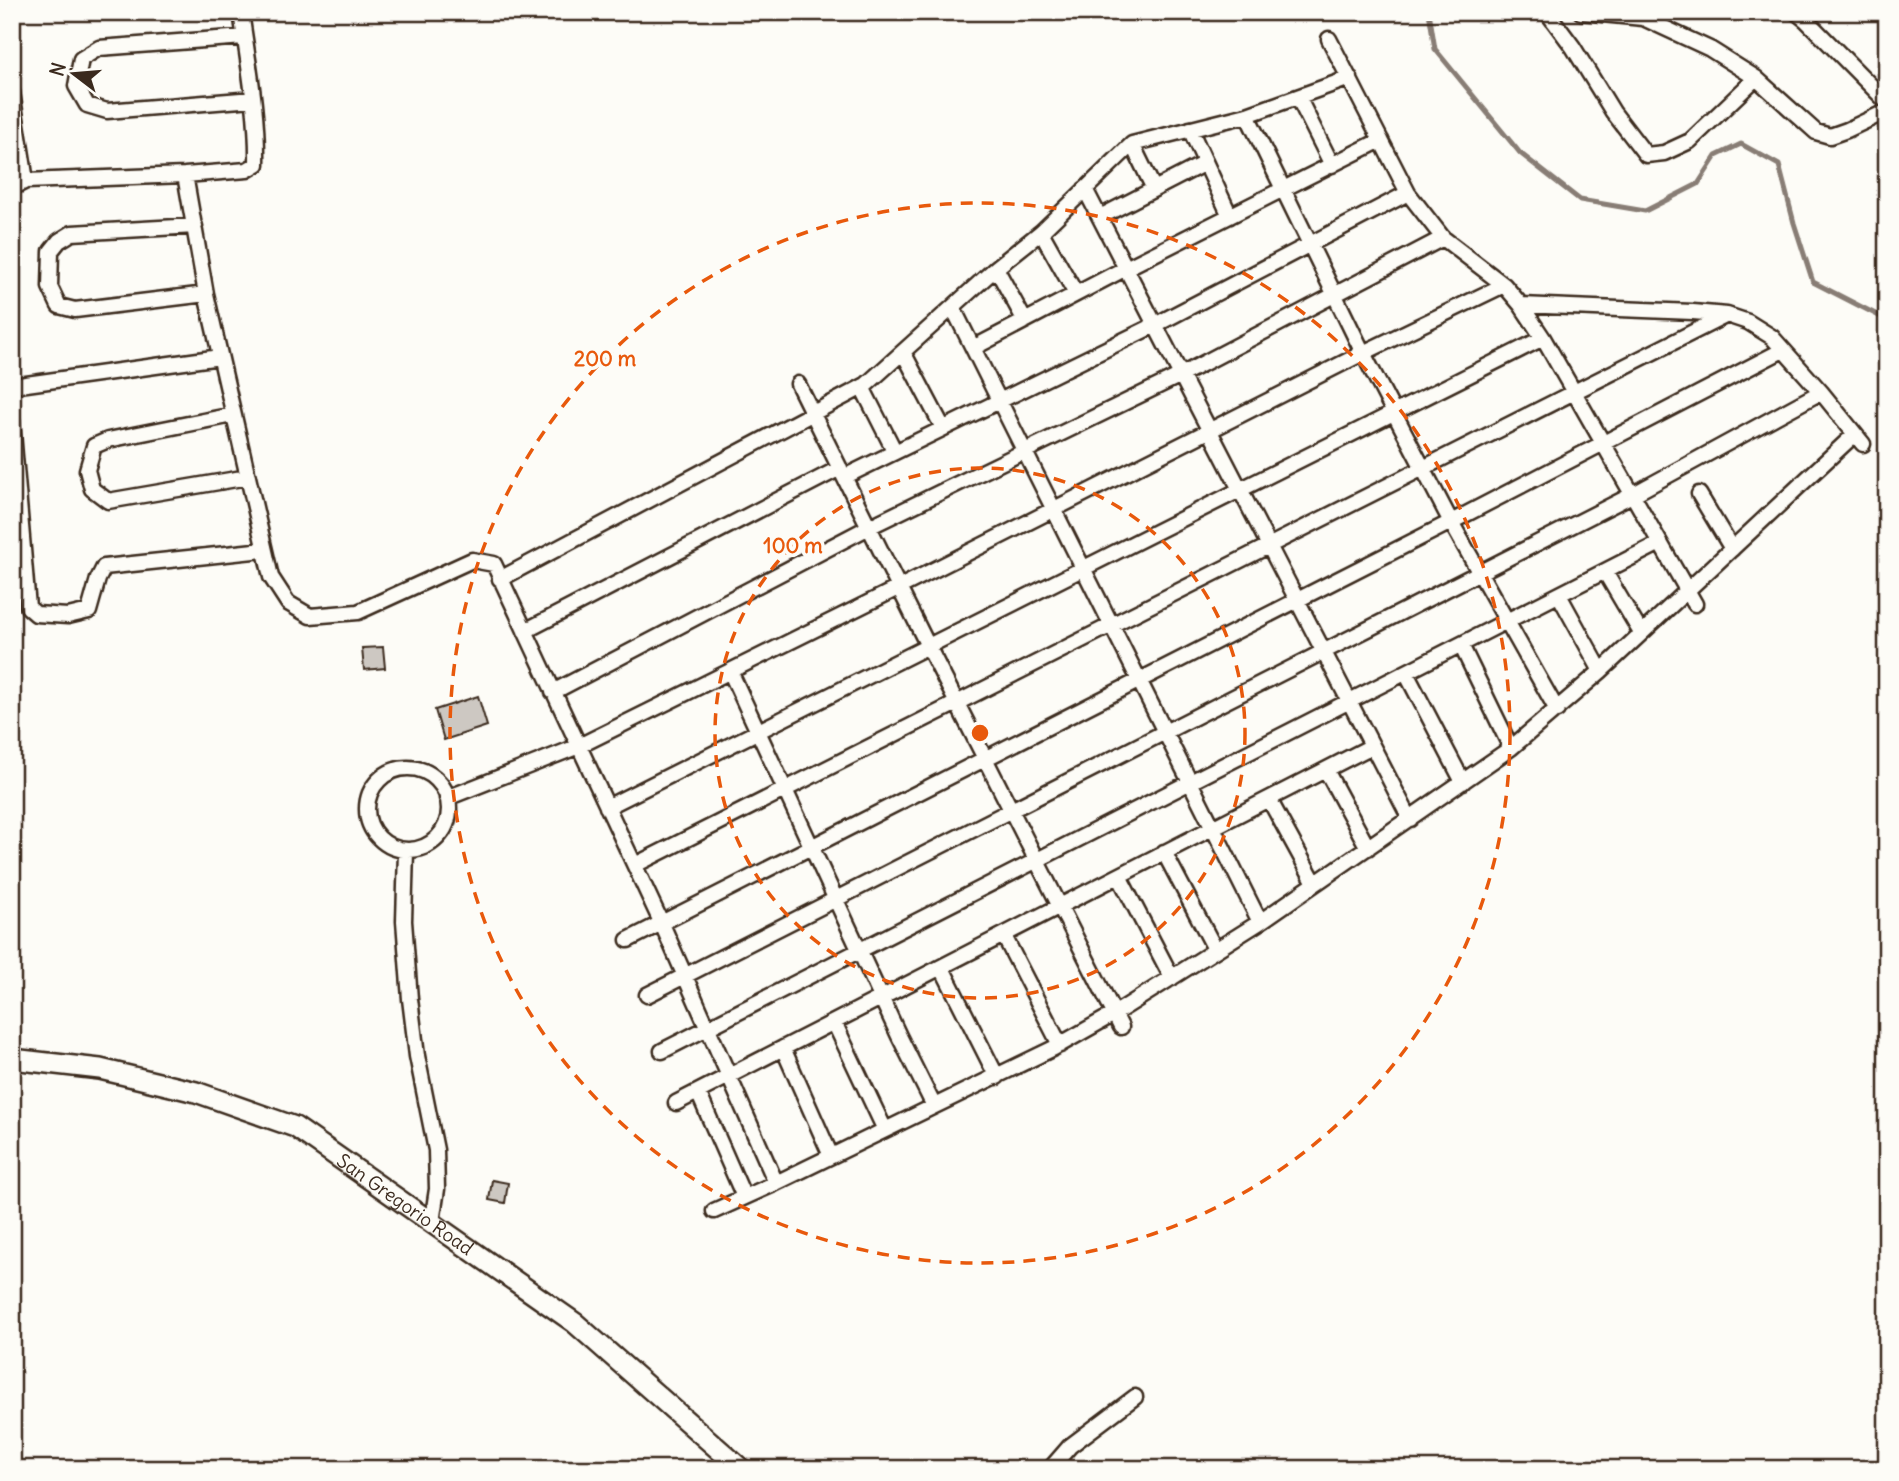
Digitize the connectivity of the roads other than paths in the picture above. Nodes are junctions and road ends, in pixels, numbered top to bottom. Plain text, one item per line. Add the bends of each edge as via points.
1 (241, 12) edge
2 (1547, 12) edge
3 (1581, 12) edge
4 (1796, 12) edge
5 (244, 37) junction
6 (1329, 39) dead end
7 (1350, 78) junction
8 (1756, 78) junction
9 (12, 92) edge
10 (1297, 97) junction
11 (253, 99) junction
12 (1887, 102) edge
13 (1887, 111) edge
14 (1247, 115) junction
15 (1190, 129) junction
16 (1381, 140) junction
17 (1132, 144) junction
18 (1205, 163) junction
19 (1332, 165) junction
20 (185, 175) junction
21 (26, 181) junction
22 (12, 188) edge
23 (1085, 189) junction
24 (1154, 189) junction
25 (1283, 190) junction
26 (1408, 193) junction
27 (1230, 216) junction
28 (1100, 217) junction
29 (195, 226) junction
30 (1041, 232) junction
31 (1443, 238) junction
32 (1310, 244) junction
33 (996, 268) junction
34 (1126, 268) junction
35 (1504, 285) junction
36 (205, 294) junction
37 (1076, 294) junction
38 (1335, 295) junction
39 (1521, 305) junction
40 (953, 308) junction
41 (1727, 315) junction
42 (1025, 321) junction
43 (1155, 325) junction
44 (1543, 338) junction
45 (974, 348) junction
46 (1783, 350) junction
47 (903, 352) junction
48 (1363, 353) junction
49 (220, 357) junction
50 (1181, 375) junction
51 (798, 384) dead end
52 (12, 386) edge
53 (862, 387) junction
54 (1574, 392) junction
55 (1821, 392) junction
56 (999, 401) junction
57 (1394, 412) junction
58 (813, 414) junction
59 (233, 415) junction
60 (12, 421) edge
61 (943, 428) junction
62 (1209, 430) junction
63 (1603, 444) junction
64 (895, 452) junction
65 (1025, 452) junction
66 (1423, 468) junction
67 (842, 472) junction
68 (248, 477) junction
69 (1240, 490) junction
70 (1699, 494) dead end
71 (1632, 495) junction
72 (1053, 509) junction
73 (1451, 522) junction
74 (869, 527) junction
75 (1660, 543) junction
76 (1269, 545) junction
77 (1732, 548) junction
78 (264, 550) junction
79 (1083, 569) junction
80 (1605, 572) junction
81 (1479, 573) junction
82 (500, 579) junction
83 (898, 588) junction
84 (1686, 591) junction
85 (1559, 595) junction
86 (1297, 600) junction
87 (1695, 604) dead end
88 (1507, 622) junction
89 (1111, 625) junction
90 (524, 631) junction
91 (1641, 633) junction
92 (1461, 645) junction
93 (928, 646) junction
94 (1324, 652) junction
95 (730, 671) junction
96 (1601, 671) junction
97 (1406, 673) junction
98 (1139, 681) junction
99 (553, 692) junction
100 (1349, 702) junction
101 (956, 703) junction
102 (1557, 710) junction
103 (759, 731) junction
104 (1165, 733) junction
105 (579, 746) junction
106 (1372, 746) junction
107 (1511, 748) junction
108 (984, 759) junction
109 (1326, 770) junction
110 (1463, 782) junction
111 (1190, 783) junction
112 (786, 789) junction
113 (447, 798) junction
114 (1269, 799) junction
115 (607, 807) junction
116 (1011, 811) junction
117 (1410, 818) junction
118 (1212, 828) junction
119 (813, 847) junction
120 (1368, 848) junction
121 (406, 851) junction
122 (1164, 852) junction
123 (1036, 861) junction
124 (635, 864) junction
125 (1119, 876) junction
126 (1315, 883) junction
127 (837, 900) junction
128 (1059, 906) junction
129 (1261, 922) junction
130 (662, 923) junction
131 (1004, 936) junction
132 (628, 940) dead end
133 (1215, 949) junction
134 (860, 951) junction
135 (942, 968) junction
136 (686, 977) junction
137 (1172, 978) junction
138 (647, 995) dead end
139 (882, 998) junction
140 (1118, 1021) junction
141 (834, 1022) junction
142 (708, 1028) junction
143 (1060, 1045) junction
144 (783, 1048) junction
145 (662, 1051) dead end
146 (12, 1059) edge
147 (729, 1076) junction
148 (997, 1077) junction
149 (698, 1092) junction
150 (676, 1103) dead end
151 (934, 1106) junction
152 (885, 1130) junction
153 (831, 1156) junction
154 (776, 1183) junction
155 (744, 1197) junction
156 (714, 1211) dead end
157 (432, 1222) junction
158 (1135, 1397) dead end
159 (741, 1469) edge
160 (1050, 1469) edge

1 - 5 street
2 - 8 street via 1646,155 1664,153 1690,141
3 - 8 street via 1643,18 1710,49
4 - 12 street
5 - 11 street
5 - 11 street via 99,48 81,60 76,86 87,105 107,111
6 - 7 street
7 - 10 street
7 - 16 street
8 - 13 street via 1816,132 1830,136
9 - 21 street
10 - 14 street
10 - 19 street
11 - 20 street via 257,164 247,170
14 - 15 street
14 - 25 street
15 - 17 street
15 - 18 street
16 - 19 street
16 - 26 street
17 - 23 street
17 - 24 street
18 - 24 street
18 - 27 street
19 - 25 street
20 - 21 street
20 - 29 street
21 - 22 street
23 - 28 street
23 - 30 street
24 - 28 street
25 - 27 street
25 - 32 street
26 - 31 street
26 - 32 street
27 - 34 street
28 - 34 street
29 - 36 street
29 - 36 street via 72,233 51,251 50,287 59,306 75,310
30 - 33 street
30 - 37 street
31 - 35 street
31 - 38 street
32 - 38 street
32 - 43 street
33 - 40 street
33 - 42 street
34 - 37 street
34 - 43 street
35 - 39 street
35 - 48 street
36 - 49 street
37 - 42 street
38 - 48 street
38 - 50 street
39 - 41 street
39 - 44 street
40 - 45 street
40 - 47 street
41 - 46 street via 1772,337
41 - 54 street
42 - 45 street
43 - 50 street
43 - 56 street
44 - 54 street
44 - 57 street
45 - 56 street
46 - 55 street
46 - 63 street
47 - 53 street
47 - 61 street
48 - 57 street
48 - 62 street
49 - 52 street
49 - 59 street
50 - 62 street
50 - 65 street
51 - 58 street
53 - 58 street
53 - 64 street
54 - 63 street
54 - 66 street
55 - 71 street
55 - 77 street via 1859,439
56 - 61 street
56 - 65 street
57 - 66 street
57 - 69 street
58 - 67 street
58 - 82 street
59 - 68 street
59 - 68 street via 107,440 94,446 87,470 92,489 108,501
60 - 78 street via 28,607 36,614 68,616 89,611 104,567
61 - 64 street
62 - 69 street
62 - 72 street
63 - 71 street
63 - 73 street
64 - 67 street
65 - 72 street
65 - 74 street
66 - 73 street
66 - 76 street
67 - 74 street
67 - 90 street
68 - 78 street
69 - 76 street
69 - 79 street
70 - 77 street
71 - 75 street
71 - 81 street
72 - 79 street
72 - 83 street
73 - 81 street
73 - 86 street
74 - 83 street
74 - 99 street
75 - 80 street
75 - 84 street
76 - 86 street
76 - 89 street
77 - 84 street
78 - 82 street via 271,577 288,603 310,616 358,612 472,560 494,564
79 - 89 street
79 - 93 street
80 - 85 street
80 - 91 street
81 - 88 street
81 - 94 street
82 - 90 street
83 - 93 street
83 - 95 street
84 - 87 street
84 - 91 street
85 - 88 street
85 - 96 street
86 - 94 street
86 - 98 street
88 - 92 street
88 - 102 street
89 - 98 street
89 - 101 street
90 - 99 street
91 - 96 street
92 - 97 street
92 - 107 street
93 - 101 street
93 - 103 street
94 - 100 street
94 - 104 street
95 - 103 street
95 - 105 street
96 - 102 street
97 - 100 street
97 - 110 street
98 - 104 street
98 - 108 street
99 - 105 street
100 - 106 street
100 - 111 street
101 - 108 street
101 - 112 street
102 - 107 street
103 - 112 street
103 - 115 street
104 - 111 street
104 - 116 street
105 - 113 street
105 - 115 street
106 - 109 street
106 - 117 street
107 - 110 street
108 - 116 street
108 - 119 street
109 - 114 street
109 - 120 street
110 - 117 street
111 - 118 street
111 - 123 street
112 - 119 street
112 - 124 street
113 - 121 street via 448,817 440,835 425,847
113 - 121 street via 438,781 421,770 401,768 382,776 370,792 366,812 372,831 387,845
114 - 118 street
114 - 126 street
115 - 124 street
116 - 123 street
116 - 127 street
117 - 120 street
118 - 122 street
118 - 129 street
119 - 127 street
119 - 130 street
120 - 126 street
121 - 157 street via 404,921 410,999 436,1150 438,1189
122 - 125 street
122 - 133 street
123 - 128 street
123 - 134 street
124 - 130 street
125 - 128 street
125 - 137 street
126 - 129 street
127 - 134 street
127 - 136 street
128 - 131 street
128 - 140 street
129 - 133 street
130 - 132 street
130 - 136 street
131 - 135 street
131 - 143 street
133 - 137 street
134 - 139 street
134 - 142 street
135 - 139 street
135 - 148 street
136 - 138 street
136 - 142 street
137 - 140 street
139 - 141 street
139 - 151 street
140 - 143 street
141 - 144 street
141 - 152 street
142 - 145 street
142 - 147 street
143 - 148 street
144 - 147 street
144 - 153 street
146 - 157 street, San Gregorio Road via 136,1077 196,1092 295,1127
147 - 149 street
147 - 154 street
148 - 151 street
149 - 150 street
149 - 155 street
151 - 152 street
152 - 153 street
153 - 154 street
154 - 155 street
155 - 156 street
157 - 159 street, San Gregorio Road via 575,1323
158 - 160 street via 1070,1446

